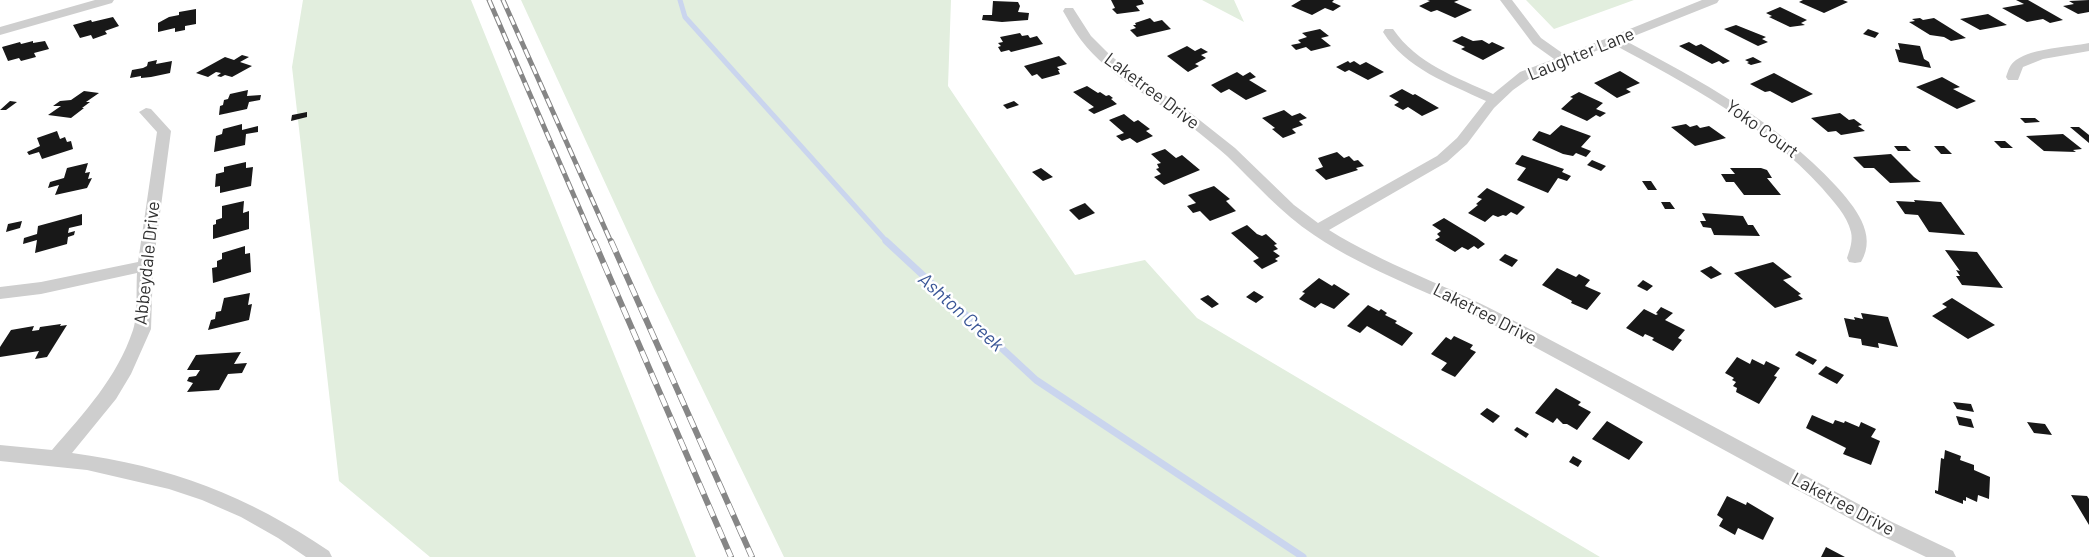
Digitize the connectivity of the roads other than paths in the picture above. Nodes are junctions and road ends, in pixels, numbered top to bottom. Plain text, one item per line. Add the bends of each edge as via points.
1 (108, 0) edge
2 (1506, 0) edge
3 (1713, 0) edge
4 (1069, 11) dead end
5 (0, 31) edge
6 (1390, 32) dead end
7 (1615, 40) junction
8 (2089, 47) edge
9 (1563, 60) junction
10 (2013, 77) dead end
11 (1494, 100) junction
12 (146, 112) dead end
13 (1317, 230) junction
14 (1855, 258) dead end
15 (145, 266) junction
16 (0, 293) edge
17 (0, 453) edge
18 (58, 457) junction
19 (322, 557) edge
20 (1946, 557) edge

1 - 5 street
2 - 9 street via 1537,41
3 - 7 street, Laughter Lane
4 - 13 street, Laketree Drive via 1086,38 1104,57 1230,151
6 - 11 street via 1399,47 1409,55
7 - 9 street, Laughter Lane
7 - 14 street, Yoko Court via 1708,92 1758,123 1796,152 1823,179 1856,221 1860,249
8 - 10 street via 2027,60 2015,69
9 - 11 street, Laughter Lane via 1525,75
11 - 13 street, Laughter Lane via 1442,159
12 - 15 street, Abbeydale Drive via 164,132
13 - 20 street, Laketree Drive via 1388,270 1497,319
15 - 16 street via 41,288
15 - 18 street, Abbeydale Drive via 142,329 135,348 110,394
17 - 18 street
18 - 19 street via 146,474 199,490 293,535

